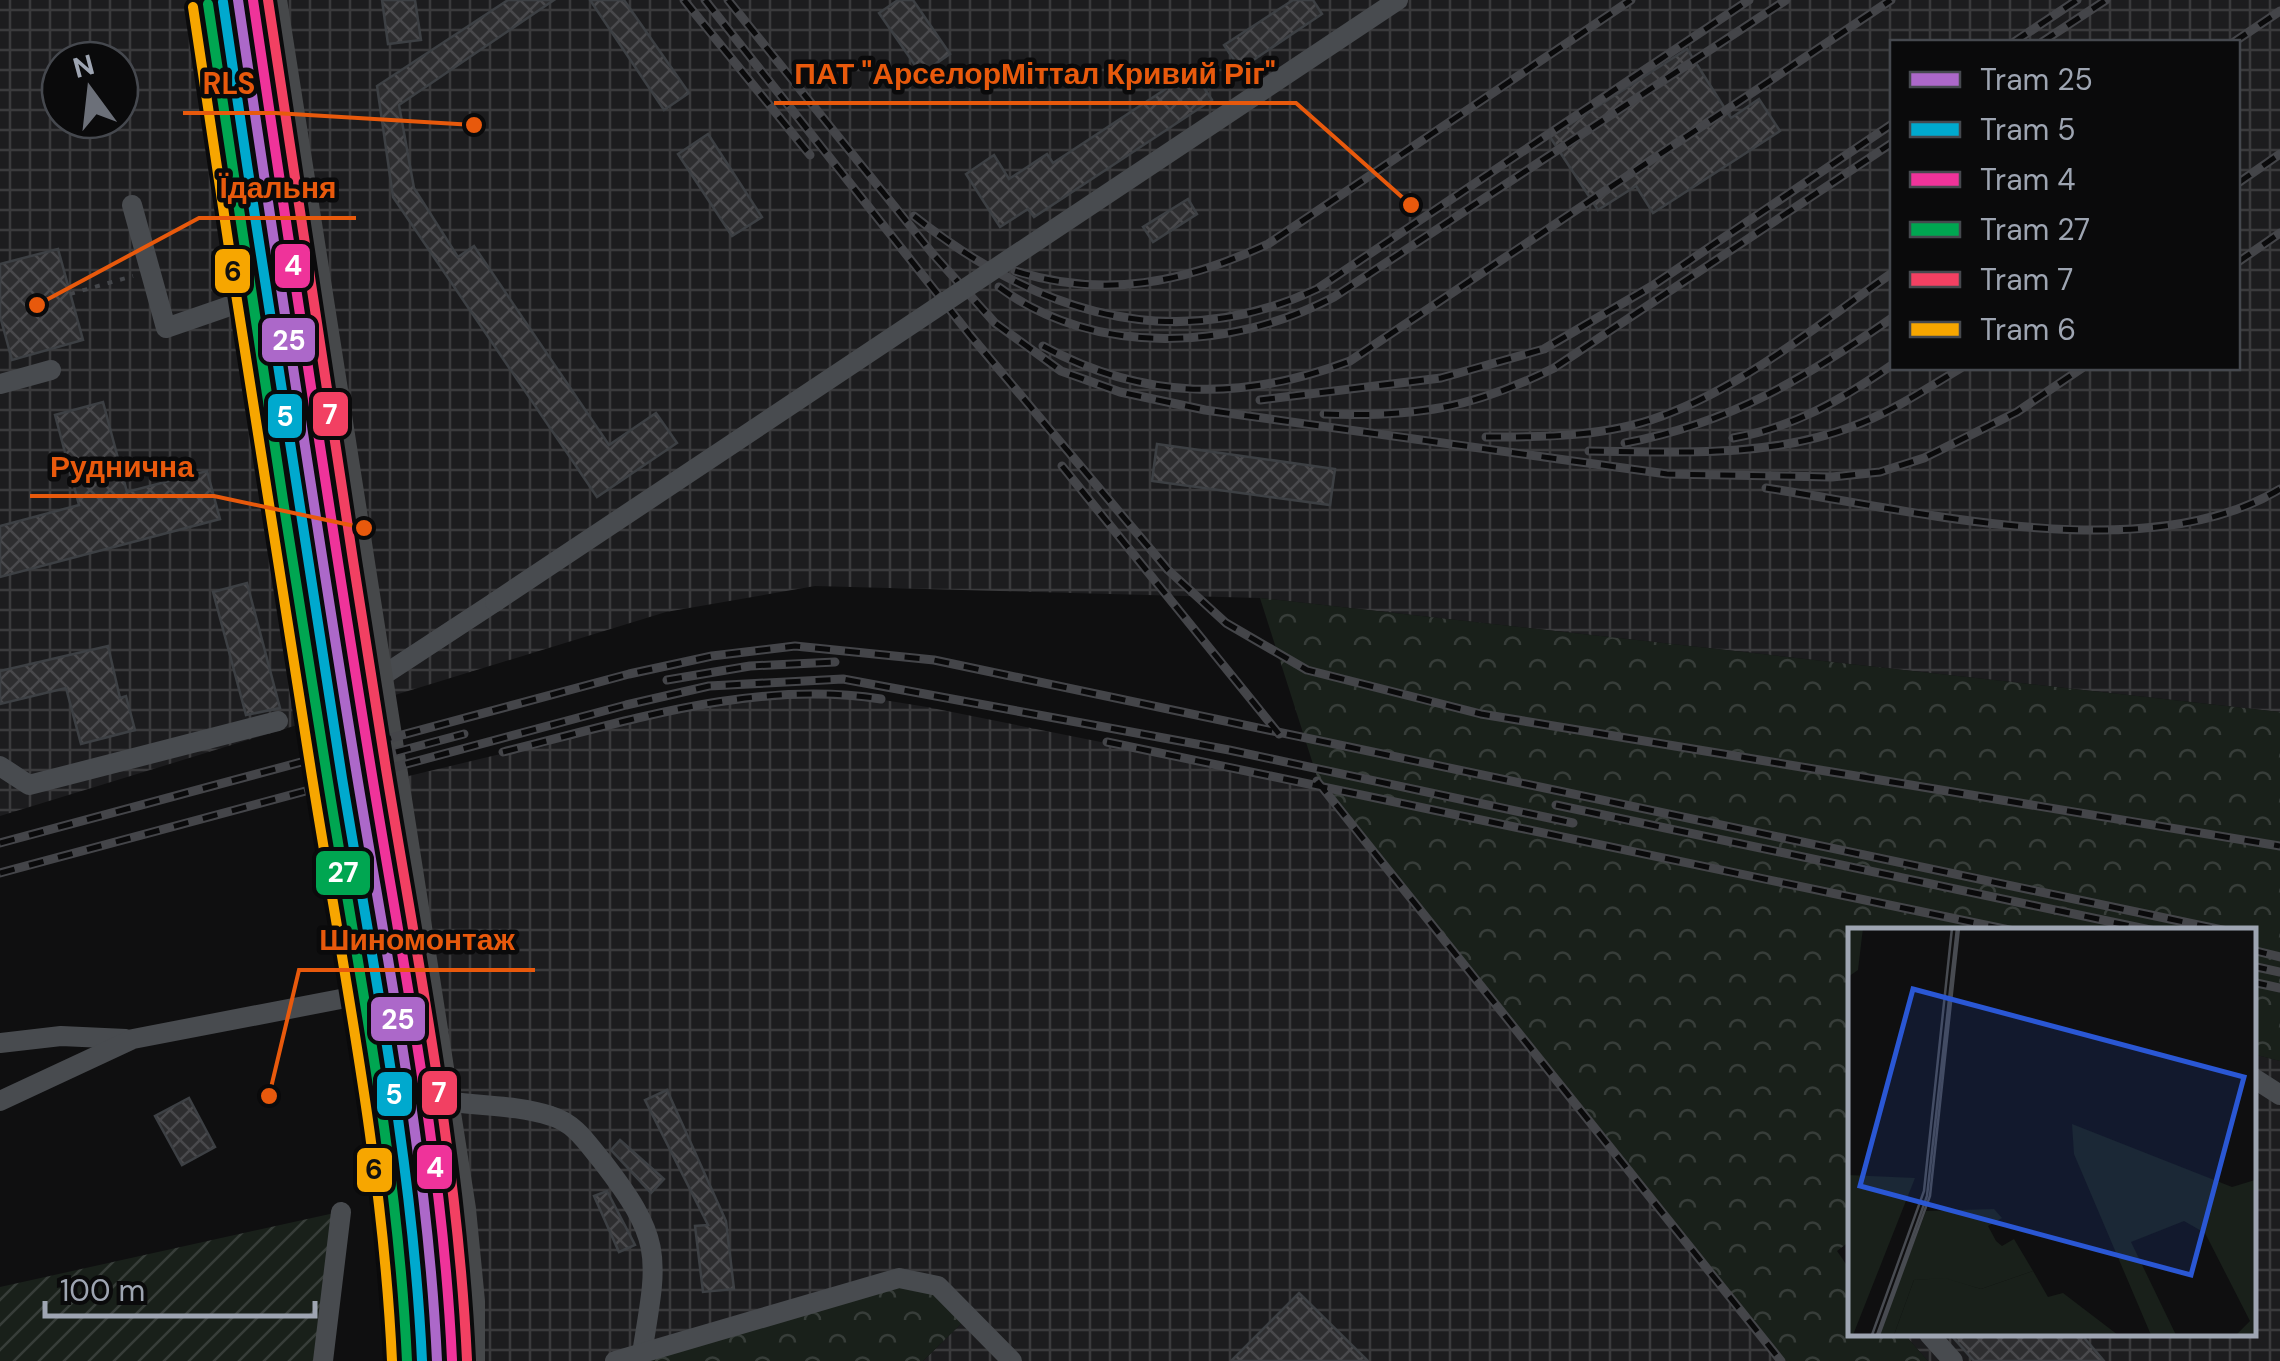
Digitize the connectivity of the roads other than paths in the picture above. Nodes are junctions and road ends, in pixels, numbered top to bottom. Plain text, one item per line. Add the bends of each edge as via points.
1 (224, 0) edge
2 (273, 0) edge
3 (1398, 0) edge
4 (132, 205) dead end
5 (267, 294) junction
6 (51, 370) dead end
7 (0, 384) edge
8 (376, 680) junction
9 (278, 721) dead end
10 (0, 766) edge
11 (377, 992) junction
12 (133, 1040) junction
13 (0, 1043) edge
14 (2255, 1079) edge
15 (2280, 1094) edge
16 (0, 1101) edge
17 (444, 1101) junction
18 (341, 1212) dead end
19 (1931, 1336) edge
20 (642, 1353) junction
21 (324, 1361) edge
22 (421, 1361) edge
23 (471, 1361) edge
24 (615, 1361) edge
25 (1012, 1361) edge
26 (1953, 1361) edge

1 - 5 main road
2 - 8 main road
3 - 8 street, bridge
4 - 5 street via 166,328
5 - 11 main road
6 - 7 street
8 - 17 main road
9 - 10 street via 29,785
11 - 12 street
11 - 22 main road via 414,1237
12 - 13 street via 61,1036
12 - 16 street
14 - 15 street
17 - 20 street via 552,1116 587,1142 639,1209 649,1234 655,1275
17 - 23 main road via 462,1209
18 - 21 street
19 - 26 street
20 - 24 street
20 - 25 street via 899,1278 938,1286

